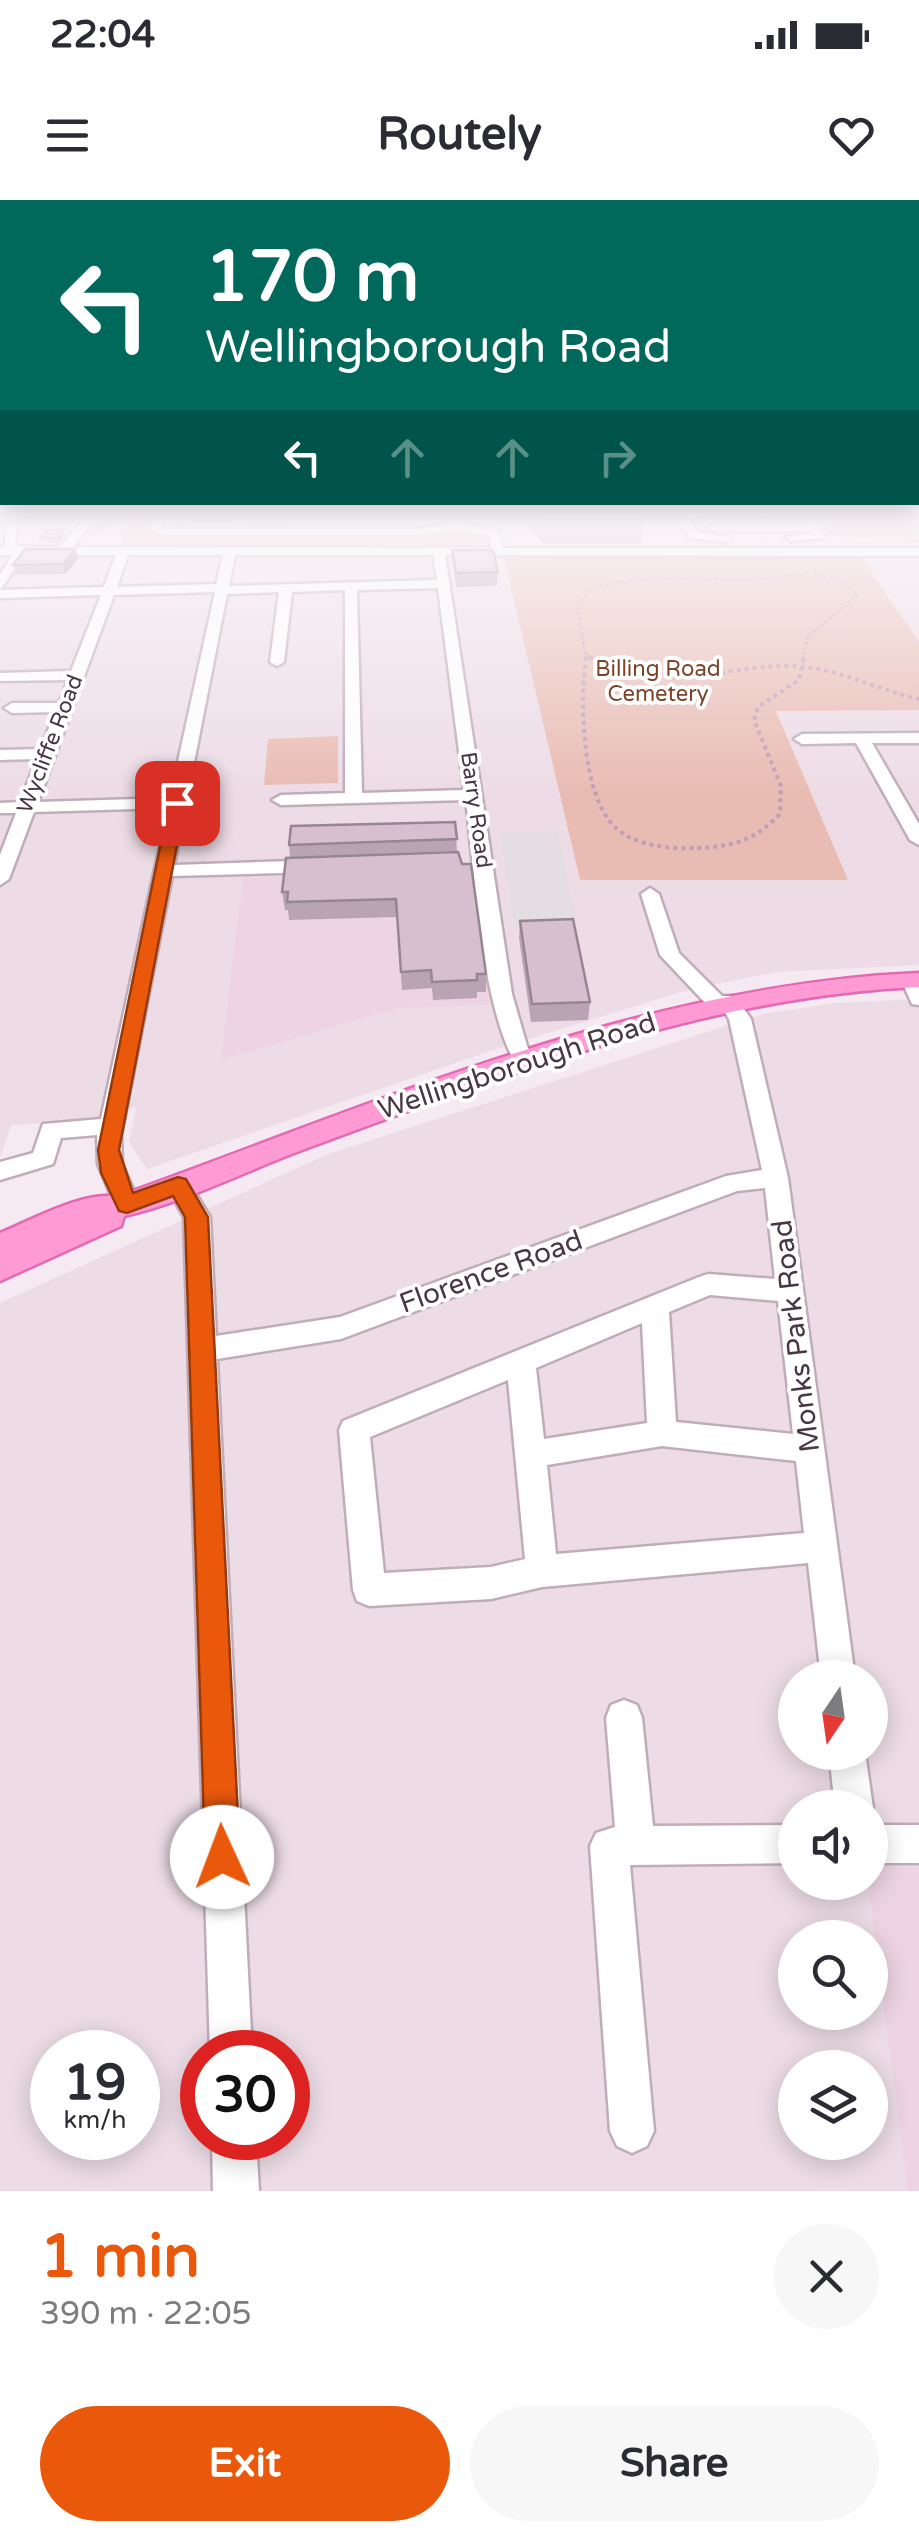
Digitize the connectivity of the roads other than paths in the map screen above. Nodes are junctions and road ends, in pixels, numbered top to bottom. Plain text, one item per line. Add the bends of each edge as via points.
1 (102, 606) edge
2 (218, 606) edge
3 (284, 606) edge
4 (351, 606) edge
5 (446, 606) edge
6 (277, 662) dead end
7 (76, 675) junction
8 (0, 677) edge
9 (64, 707) junction
10 (12, 708) dead end
11 (919, 738) edge
12 (802, 739) dead end
13 (862, 739) junction
14 (46, 754) junction
15 (0, 755) edge
16 (474, 795) junction
17 (354, 798) junction
18 (281, 800) dead end
19 (177, 803) junction
20 (26, 807) junction
21 (0, 808) edge
22 (919, 840) edge
23 (333, 865) edge
24 (162, 871) junction
25 (0, 879) edge
26 (650, 894) dead end
27 (916, 986) edge
28 (723, 1002) junction
29 (526, 1063) junction
30 (111, 1126) junction
31 (0, 1171) edge
32 (776, 1178) junction
33 (178, 1185) junction
34 (127, 1205) junction
35 (0, 1246) edge
36 (0, 1269) edge
37 (790, 1291) junction
38 (654, 1306) junction
39 (200, 1350) junction
40 (520, 1368) junction
41 (662, 1434) junction
42 (810, 1449) junction
43 (529, 1456) junction
44 (822, 1547) junction
45 (542, 1570) junction
46 (836, 1660) edge
47 (624, 1718) dead end
48 (778, 1844) edge
49 (888, 1844) edge
50 (919, 1844) edge
51 (623, 1845) junction
52 (229, 2030) edge
53 (632, 2132) dead end
54 (235, 2160) edge
55 (236, 2191) edge

1 - 7 street, Wycliffe Road
2 - 19 street
3 - 6 street
4 - 17 street
5 - 16 street, Barry Road
7 - 8 street
7 - 9 street, Wycliffe Road
9 - 10 street
9 - 14 street, Wycliffe Road
11 - 13 street
12 - 13 street
13 - 22 street
14 - 15 street
14 - 20 street, Wycliffe Road
16 - 17 street
16 - 29 street, Barry Road via 476,860 502,994
17 - 18 street
19 - 20 street
19 - 24 street
20 - 21 street
20 - 25 street, Wycliffe Road
23 - 24 street
24 - 30 street
26 - 28 street via 670,955
27 - 28 main road, Wellingborough Road via 813,986
28 - 29 main road, Wellingborough Road
28 - 32 street, Monks Park Road via 740,1019
29 - 33 main road, Wellingborough Road
30 - 31 street via 52,1130 44,1158
30 - 34 street via 110,1164
32 - 37 street, Monks Park Road
32 - 39 street, Florence Road via 735,1182 341,1328
33 - 34 main road, Wellingborough Road
33 - 39 street via 196,1217
34 - 35 main road, Wellingborough Road via 88,1209
34 - 36 main road, Wellingborough Road via 99,1227
37 - 38 street via 708,1284
37 - 42 street, Monks Park Road
38 - 40 street
38 - 41 street
39 - 52 street
40 - 43 street
40 - 45 street via 354,1430 370,1590 490,1583
41 - 42 street
41 - 43 street
42 - 44 street, Monks Park Road
43 - 45 street
44 - 45 street
44 - 46 street, Monks Park Road
47 - 51 street
48 - 51 street
49 - 50 street
51 - 53 street
54 - 55 street

